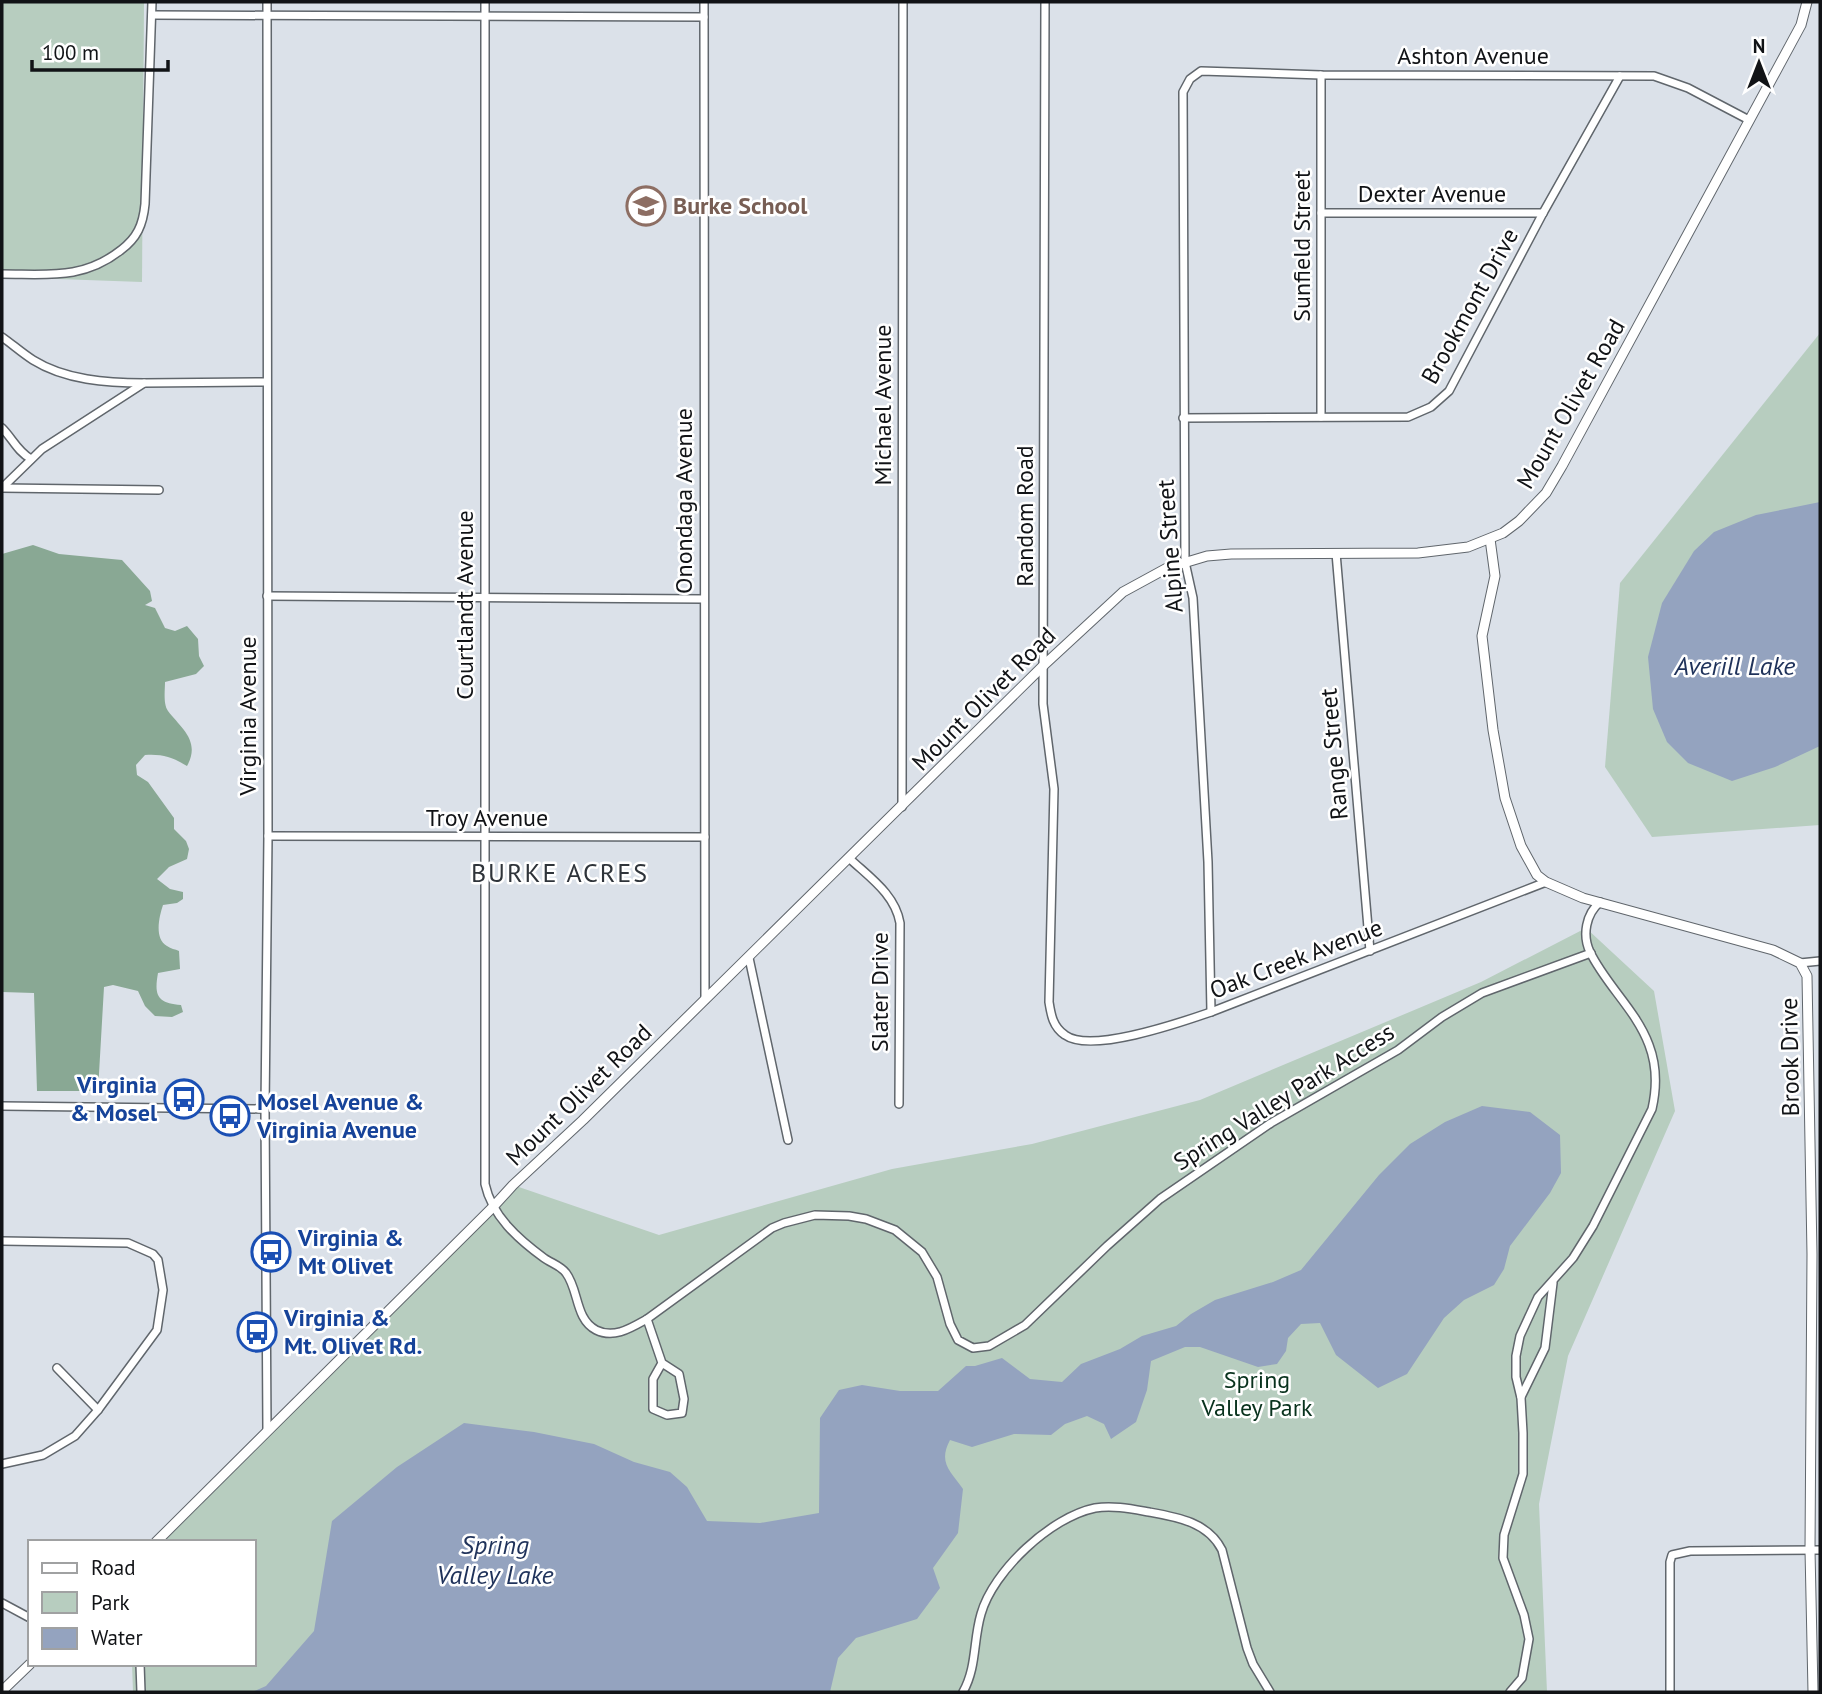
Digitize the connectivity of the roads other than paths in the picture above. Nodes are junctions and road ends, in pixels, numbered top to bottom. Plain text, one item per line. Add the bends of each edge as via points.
1 (152, 2) edge
2 (267, 2) edge
3 (485, 2) edge
4 (704, 2) edge
5 (903, 2) edge
6 (1045, 2) edge
7 (1807, 2) edge
8 (152, 15) junction
9 (267, 16) junction
10 (485, 18) junction
11 (704, 18) junction
12 (1321, 75) junction
13 (1620, 76) junction
14 (1190, 79) joint
15 (1749, 120) junction
16 (1321, 213) junction
17 (1543, 213) junction
18 (2, 274) edge
19 (2, 337) edge
20 (266, 382) junction
21 (144, 383) junction
22 (1184, 418) junction
23 (1321, 418) junction
24 (2, 428) edge
25 (31, 459) junction
26 (2, 488) edge
27 (159, 490) dead end
28 (1490, 539) junction
29 (1336, 553) junction
30 (1185, 562) junction
31 (267, 596) junction
32 (484, 597) junction
33 (704, 599) junction
34 (1044, 665) junction
35 (902, 808) junction
36 (268, 836) junction
37 (484, 837) junction
38 (705, 837) junction
39 (849, 858) junction
40 (1546, 882) junction
41 (1600, 902) junction
42 (1370, 951) junction
43 (1591, 953) junction
44 (749, 958) junction
45 (1820, 961) edge
46 (1800, 963) junction
47 (705, 1001) junction
48 (1211, 1012) junction
49 (1057, 1029) joint
50 (899, 1104) dead end
51 (2, 1106) edge
52 (265, 1109) junction
53 (788, 1140) dead end
54 (492, 1208) junction
55 (2, 1241) edge
56 (1816, 1254) edge
57 (1553, 1281) junction
58 (646, 1320) junction
59 (662, 1363) junction
60 (57, 1367) dead end
61 (1521, 1398) junction
62 (98, 1410) junction
63 (267, 1431) junction
64 (2, 1464) edge
65 (158, 1540) edge
66 (1815, 1550) edge
67 (2, 1603) edge
68 (28, 1617) edge
69 (28, 1666) edge
70 (140, 1666) edge
71 (2, 1691) edge
72 (141, 1692) edge
73 (963, 1692) edge
74 (1270, 1692) edge
75 (1510, 1692) edge
76 (1670, 1692) edge
77 (1813, 1692) edge

1 - 8 street
2 - 9 street, Virginia Avenue
3 - 10 street, Courtlandt Avenue
4 - 11 street, Onondaga Avenue
5 - 35 street, Michael Avenue
6 - 34 street, Random Road
7 - 15 street, Mount Olivet Road via 1801,25
8 - 9 street
8 - 18 street via 144,217 139,233 109,260 92,268 61,275
9 - 10 street
9 - 20 street, Virginia Avenue
10 - 11 street
10 - 32 street, Courtlandt Avenue
11 - 33 street, Onondaga Avenue
12 - 13 street, Ashton Avenue
12 - 14 street, Ashton Avenue via 1200,71
12 - 16 street, Sunfield Street
13 - 15 street, Ashton Avenue via 1670,81
13 - 17 street, Brookmont Drive
14 - 22 street, Alpine Street via 1183,92
15 - 28 street, Mount Olivet Road via 1546,493 1519,522
16 - 17 street, Dexter Avenue
16 - 23 street, Sunfield Street
17 - 23 street, Brookmont Drive via 1463,367 1441,400 1408,416
19 - 21 street via 34,361 75,376 106,383
20 - 21 street
20 - 31 street, Virginia Avenue
21 - 25 street
22 - 23 street, Brookmont Drive
22 - 30 street, Alpine Street
24 - 25 street via 19,452
25 - 26 street
26 - 27 street
28 - 29 street, Mount Olivet Road via 1433,552
28 - 40 street via 1495,576 1482,636 1493,730 1516,831 1532,867
29 - 30 street, Mount Olivet Road via 1231,554
29 - 42 street, Range Street
30 - 34 street, Mount Olivet Road via 1123,592
30 - 48 street, Alpine Street via 1193,598 1206,820
31 - 32 street
31 - 36 street, Virginia Avenue
32 - 33 street
32 - 37 street, Courtlandt Avenue
33 - 38 street, Onondaga Avenue
34 - 35 street, Mount Olivet Road
34 - 49 street, Random Road via 1043,704 1054,789 1049,1002
35 - 39 street, Mount Olivet Road
36 - 37 street, Troy Avenue
36 - 52 street, Virginia Avenue
37 - 38 street, Troy Avenue
37 - 54 street, Courtlandt Avenue via 485,1184
38 - 47 street, Onondaga Avenue
39 - 44 street, Mount Olivet Road
39 - 50 street, Slater Drive via 888,894 898,913
40 - 41 street, Brook Drive
40 - 42 street, Oak Creek Avenue
41 - 43 street via 1586,928
41 - 46 street, Brook Drive via 1773,950
42 - 48 street, Oak Creek Avenue
43 - 57 street via 1643,1032 1654,1065 1655,1095 1608,1200 1573,1258
43 - 58 street, Spring Valley Park Access via 1482,993 1398,1050 1271,1123 1160,1199 1025,1325 989,1346 973,1348 958,1340 932,1265 915,1246 883,1224 849,1216 815,1215 772,1228
44 - 47 street, Mount Olivet Road
44 - 53 street
45 - 46 street
46 - 56 street, Brook Drive via 1808,987
47 - 54 street, Mount Olivet Road
48 - 49 street, Oak Creek Avenue via 1108,1040 1073,1040
51 - 52 street
52 - 63 street, Virginia Avenue
54 - 58 street, Spring Valley Park Access via 535,1252 564,1271 582,1315 593,1328 618,1333
54 - 63 street, Mount Olivet Road
55 - 62 street via 119,1242 153,1254 162,1272 163,1290 157,1330
56 - 66 street, Brook Drive
57 - 61 street via 1545,1348
57 - 61 street via 1538,1297 1520,1336 1516,1377
58 - 59 street
59 - 59 street via 653,1379 653,1409 667,1415 681,1413 684,1399 679,1374
60 - 62 street
61 - 75 street via 1523,1474 1504,1535 1503,1558 1529,1639 1522,1678
62 - 64 street via 59,1447
63 - 65 street, Mount Olivet Road
66 - 76 street via 1690,1551 1672,1556
66 - 77 street, Brook Drive
67 - 68 street
69 - 71 street
70 - 72 street
73 - 74 street via 972,1671 980,1617 995,1583 1020,1554 1054,1528 1101,1507 1186,1520 1217,1540 1247,1648

